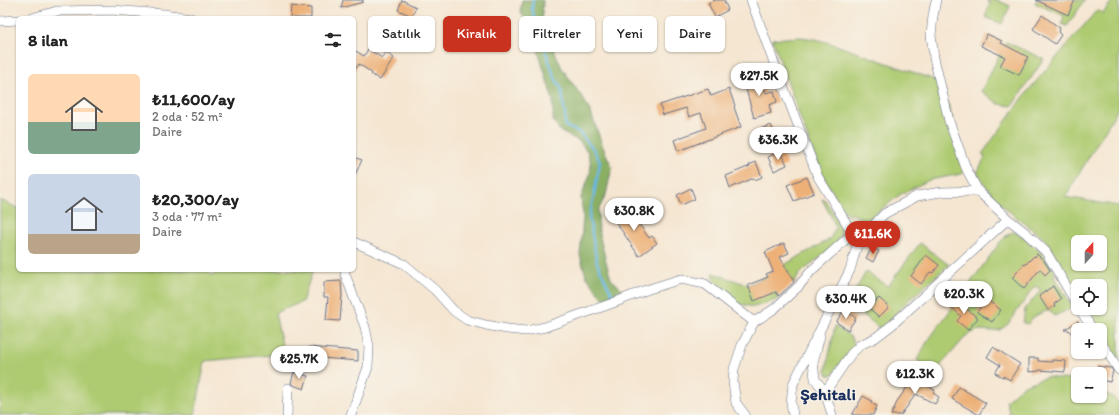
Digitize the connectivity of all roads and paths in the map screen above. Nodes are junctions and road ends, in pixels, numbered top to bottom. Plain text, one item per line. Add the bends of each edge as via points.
1 (750, 0) edge
2 (936, 0) edge
3 (39, 16) edge
4 (164, 16) edge
5 (16, 20) edge
6 (0, 21) edge
7 (978, 191) junction
8 (1008, 219) junction
9 (853, 234) junction
10 (858, 242) junction
11 (356, 243) edge
12 (345, 272) edge
13 (1071, 295) edge
14 (826, 316) junction
15 (754, 322) junction
16 (1107, 352) edge
17 (1119, 370) edge
18 (288, 388) dead end
19 (825, 392) junction
20 (287, 415) edge
21 (351, 415) edge
22 (745, 415) edge
23 (793, 415) edge
24 (832, 415) edge

1 - 9 street via 818,177
2 - 7 street via 931,35 934,58 949,121 966,168
3 - 4 street via 57,11 112,10
5 - 6 street
7 - 8 street
7 - 10 street via 941,192 917,196 884,214
8 - 13 street via 1046,252
8 - 19 street via 892,325 875,338 860,345
9 - 10 street
9 - 15 street via 812,270 774,309
10 - 14 street via 850,270
11 - 15 street via 404,264 435,290 454,311 467,320 486,325 526,331 545,327 681,279 705,284
12 - 21 street via 365,327 369,346 368,367
14 - 19 street via 813,362 815,379
14 - 23 street via 793,384
15 - 22 street via 742,345 734,369 736,403
16 - 17 street
18 - 20 street
19 - 24 street

